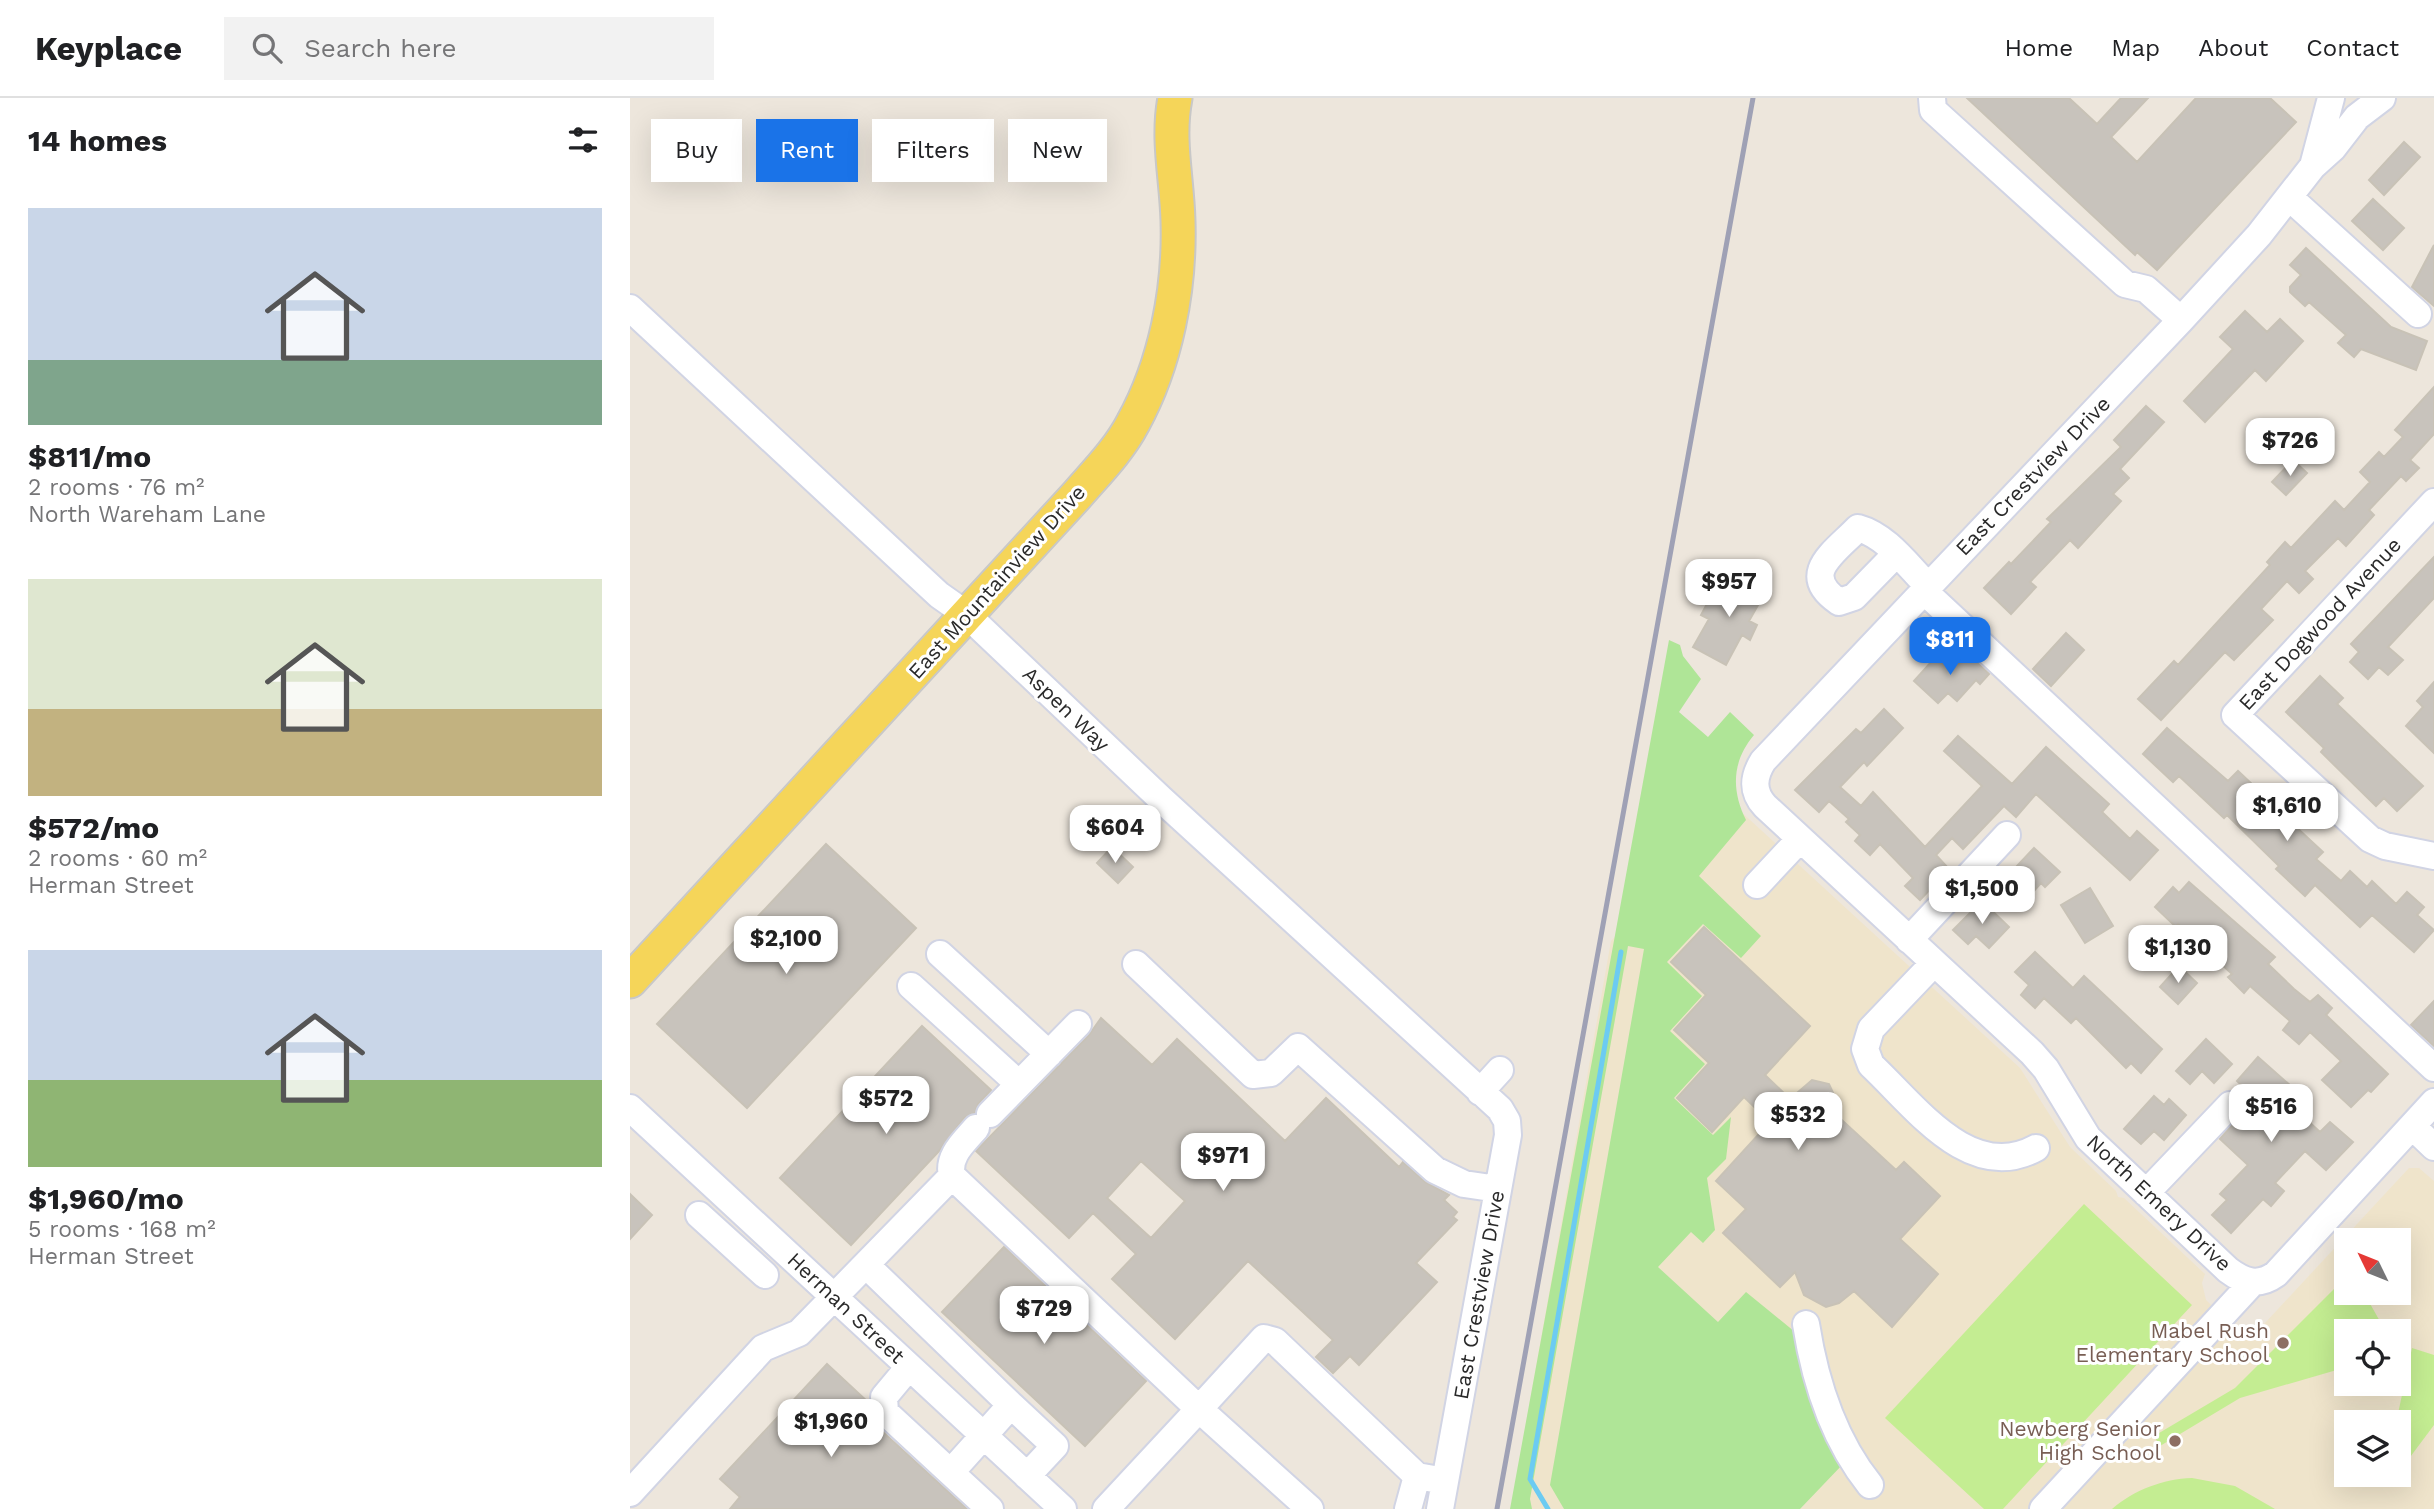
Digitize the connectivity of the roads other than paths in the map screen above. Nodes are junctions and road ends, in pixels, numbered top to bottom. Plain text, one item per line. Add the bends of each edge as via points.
1 (1175, 98) edge
2 (1932, 98) edge
3 (2331, 98) edge
4 (2382, 98) edge
5 (2313, 166) junction
6 (2290, 198) junction
7 (630, 308) edge
8 (2418, 314) dead end
9 (2181, 320) junction
10 (2434, 502) edge
11 (1896, 554) dead end
12 (1926, 588) junction
13 (966, 614) junction
14 (1755, 785) joint
15 (2007, 835) dead end
16 (1800, 839) junction
17 (2434, 856) edge
18 (1757, 886) dead end
19 (1909, 940) junction
20 (940, 954) dead end
21 (1934, 963) junction
22 (1136, 964) dead end
23 (630, 981) edge
24 (911, 986) dead end
25 (1078, 1024) dead end
26 (1049, 1054) junction
27 (2434, 1068) edge
28 (1500, 1070) dead end
29 (1019, 1084) junction
30 (1480, 1091) junction
31 (2434, 1102) edge
32 (2230, 1105) dead end
33 (630, 1108) edge
34 (2412, 1126) junction
35 (2434, 1147) edge
36 (2036, 1148) dead end
37 (952, 1176) junction
38 (1498, 1189) junction
39 (721, 1191) junction
40 (2146, 1193) junction
41 (866, 1265) junction
42 (765, 1275) dead end
43 (2253, 1282) junction
44 (834, 1297) junction
45 (1806, 1324) dead end
46 (954, 1350) junction
47 (917, 1374) junction
48 (1011, 1405) junction
49 (1199, 1409) junction
50 (983, 1436) junction
51 (951, 1472) junction
52 (1027, 1476) junction
53 (1417, 1476) junction
54 (1445, 1481) junction
55 (1870, 1485) dead end
56 (630, 1493) edge
57 (990, 1509) edge
58 (1063, 1509) edge
59 (1106, 1509) edge
60 (1310, 1509) edge
61 (1408, 1509) edge
62 (1440, 1509) edge
63 (2043, 1509) edge

1 - 13 main road, East Mountainview Drive via 1172,158 1178,257 1167,331 1152,382 1133,424 1111,456
2 - 9 street via 1933,110 2125,284 2146,289
3 - 5 street, East Crestview Drive
4 - 5 street, East Crestview Drive via 2357,117
5 - 6 street, East Crestview Drive
6 - 8 street
6 - 9 street, East Crestview Drive
7 - 13 street, Aspen Way via 939,595
9 - 12 street, East Crestview Drive
10 - 17 street, East Dogwood Avenue via 2235,715 2370,839
11 - 12 street
12 - 14 street, East Crestview Drive via 1763,761
12 - 27 street
13 - 23 main road, East Mountainview Drive
13 - 30 street, Aspen Way
14 - 16 street, North Emery Drive via 1761,802
15 - 19 street
16 - 18 street
16 - 19 street, North Emery Drive
19 - 21 street, North Emery Drive
20 - 26 street
21 - 36 street via 1871,1029 1865,1049 1871,1065 1970,1153 2007,1159
21 - 40 street, North Emery Drive via 2039,1061 2088,1138
22 - 38 street via 1253,1075 1271,1073 1298,1046 1435,1170 1464,1184
24 - 29 street
25 - 26 street
26 - 29 street
28 - 30 street
29 - 37 street via 958,1149 950,1167
30 - 38 street, East Crestview Drive via 1507,1121
31 - 34 street
32 - 40 street
33 - 39 street, Herman Street
34 - 35 street
34 - 43 street via 2276,1273
37 - 41 street
37 - 49 street
38 - 54 street, East Crestview Drive
39 - 42 street via 693,1221
39 - 44 street, Herman Street
40 - 43 street, North Emery Drive via 2228,1269
41 - 44 street
41 - 46 street
43 - 63 street
44 - 47 street, Herman Street
44 - 56 street via 799,1333 763,1348
45 - 55 street via 1828,1413 1848,1458
46 - 47 street
46 - 48 street
47 - 50 street, Herman Street
47 - 51 street via 887,1392 883,1407
48 - 50 street
48 - 52 street via 1055,1446
49 - 53 street via 1264,1338 1275,1341
49 - 59 street
49 - 60 street
50 - 51 street
50 - 52 street, Herman Street
51 - 57 street
52 - 58 street, Herman Street
53 - 54 street
53 - 61 street
54 - 62 street, East Crestview Drive

